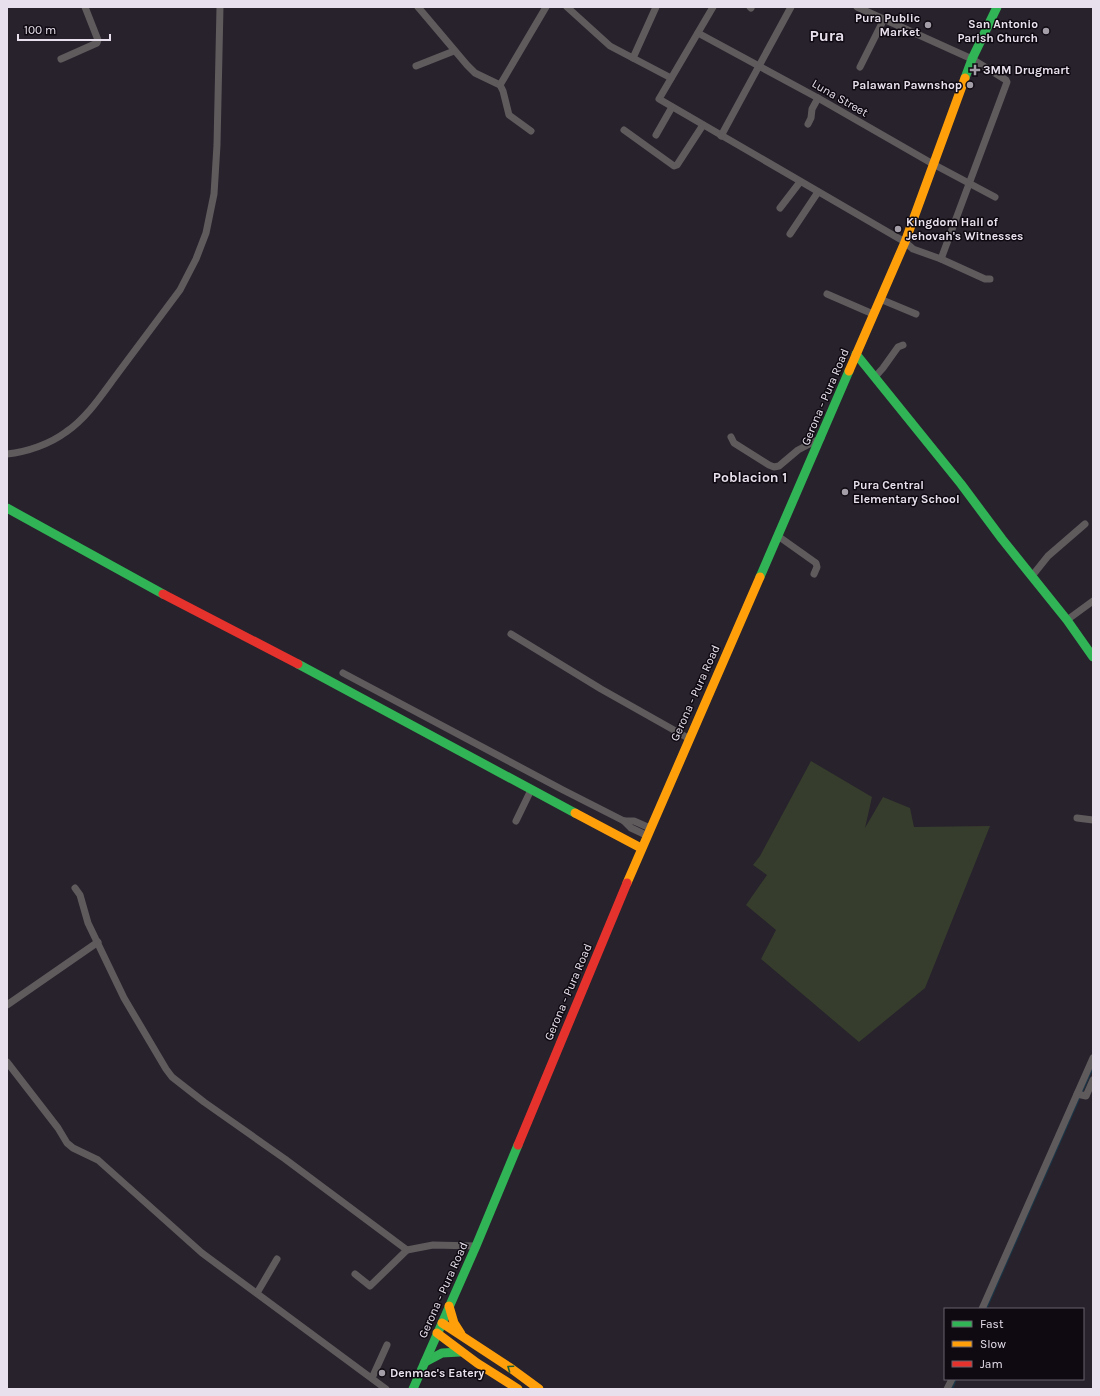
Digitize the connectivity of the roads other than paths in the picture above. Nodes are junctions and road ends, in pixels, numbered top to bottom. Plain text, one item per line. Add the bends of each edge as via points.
1 (85, 7) edge
2 (220, 7) edge
3 (418, 7) edge
4 (546, 7) edge
5 (567, 7) edge
6 (656, 7) edge
7 (713, 7) edge
8 (791, 7) edge
9 (857, 7) edge
10 (997, 7) edge
11 (884, 19) junction
12 (698, 32) junction
13 (454, 51) junction
14 (633, 58) junction
15 (61, 59) dead end
16 (972, 59) junction
17 (416, 66) dead end
18 (760, 66) junction
19 (860, 67) dead end
20 (671, 78) junction
21 (500, 84) junction
22 (818, 98) junction
23 (672, 107) junction
24 (808, 124) dead end
25 (703, 125) junction
26 (624, 130) dead end
27 (531, 132) dead end
28 (656, 135) dead end
29 (721, 136) junction
30 (933, 164) junction
31 (800, 182) junction
32 (969, 184) junction
33 (818, 192) junction
34 (995, 197) dead end
35 (780, 208) dead end
36 (790, 234) dead end
37 (905, 242) junction
38 (941, 259) junction
39 (990, 280) dead end
40 (827, 294) dead end
41 (880, 299) junction
42 (873, 314) junction
43 (916, 314) dead end
44 (903, 345) dead end
45 (856, 354) junction
46 (874, 376) junction
47 (731, 437) dead end
48 (821, 438) junction
49 (7, 454) edge
50 (7, 508) edge
51 (1085, 524) dead end
52 (778, 536) junction
53 (814, 574) dead end
54 (1032, 576) junction
55 (1093, 601) edge
56 (1067, 620) junction
57 (511, 634) dead end
58 (1090, 646) edge
59 (1093, 657) edge
60 (343, 673) dead end
61 (688, 738) junction
62 (531, 790) junction
63 (1077, 818) dead end
64 (1093, 820) edge
65 (516, 821) dead end
66 (648, 831) junction
67 (641, 848) junction
68 (75, 888) dead end
69 (98, 942) junction
70 (7, 1005) edge
71 (1093, 1058) edge
72 (7, 1062) edge
73 (1093, 1080) edge
74 (1079, 1095) junction
75 (476, 1246) junction
76 (407, 1250) junction
77 (277, 1260) dead end
78 (355, 1274) dead end
79 (258, 1293) junction
80 (449, 1306) junction
81 (982, 1308) edge
82 (442, 1323) junction
83 (437, 1333) junction
84 (463, 1337) junction
85 (387, 1345) dead end
86 (460, 1352) junction
87 (425, 1362) junction
88 (372, 1378) junction
89 (508, 1386) edge
90 (386, 1389) edge
91 (413, 1389) edge
92 (518, 1389) edge
93 (538, 1389) edge

1 - 15 street via 97,43
2 - 49 street via 214,194 206,233 188,277 83,417 67,432 52,441
3 - 13 street
4 - 21 street
5 - 14 street via 610,46
6 - 14 street
7 - 12 street
8 - 18 street
9 - 11 street
10 - 16 main road, Gerona - Pura Road
11 - 16 street
11 - 19 street
12 - 18 street, Luna Street
12 - 20 street
13 - 17 street
13 - 21 street via 475,73
14 - 20 street
16 - 30 main road, Gerona - Pura Road
16 - 32 street via 1005,77 1007,82
18 - 22 street, Luna Street
18 - 29 street
20 - 23 street via 659,99
21 - 27 street via 510,115
22 - 24 street
22 - 30 street, Luna Street
23 - 25 street
23 - 28 street
25 - 26 street via 674,166
25 - 29 street
29 - 31 street
30 - 32 street, Luna Street
30 - 37 main road, Gerona - Pura Road
31 - 33 street
31 - 35 street
32 - 34 street, Luna Street
32 - 38 street
33 - 36 street
33 - 37 street
37 - 38 street via 913,249
37 - 41 main road, Gerona - Pura Road
38 - 39 street
40 - 42 street
41 - 42 main road, Gerona - Pura Road
41 - 43 street
42 - 45 main road, Gerona - Pura Road
44 - 46 street via 898,347
45 - 46 main road
45 - 48 main road, Gerona - Pura Road
46 - 54 main road
47 - 48 street via 734,443 774,467
48 - 52 main road, Gerona - Pura Road
50 - 62 main road via 140,582 254,640
51 - 54 street via 1048,556
52 - 53 street via 816,563
52 - 61 main road, Gerona - Pura Road
54 - 56 main road
55 - 56 street
56 - 58 main road
57 - 61 street
58 - 59 main road
60 - 66 street via 624,821 634,821
61 - 66 main road, Gerona - Pura Road
62 - 65 street
62 - 67 main road
63 - 64 street
66 - 67 main road, Gerona - Pura Road
67 - 75 main road, Gerona - Pura Road
68 - 69 street
69 - 70 street
69 - 76 street via 124,998 172,1077
71 - 74 street
72 - 79 street via 73,1148 98,1160 202,1253
73 - 74 street via 1088,1094
74 - 81 street
75 - 76 street via 433,1246
75 - 80 main road, Gerona - Pura Road
76 - 78 street via 370,1286
77 - 79 street
79 - 88 street
80 - 82 main road, Gerona - Pura Road
80 - 84 main road via 454,1323
82 - 83 main road, Gerona - Pura Road
82 - 84 main road
83 - 86 main road
83 - 87 main road, Gerona - Pura Road
93 -> 84 main road
85 - 88 street
86 - 87 main road via 442,1353
86 - 89 main road
87 - 91 main road, Gerona - Pura Road
88 - 90 street
89 - 92 main road

